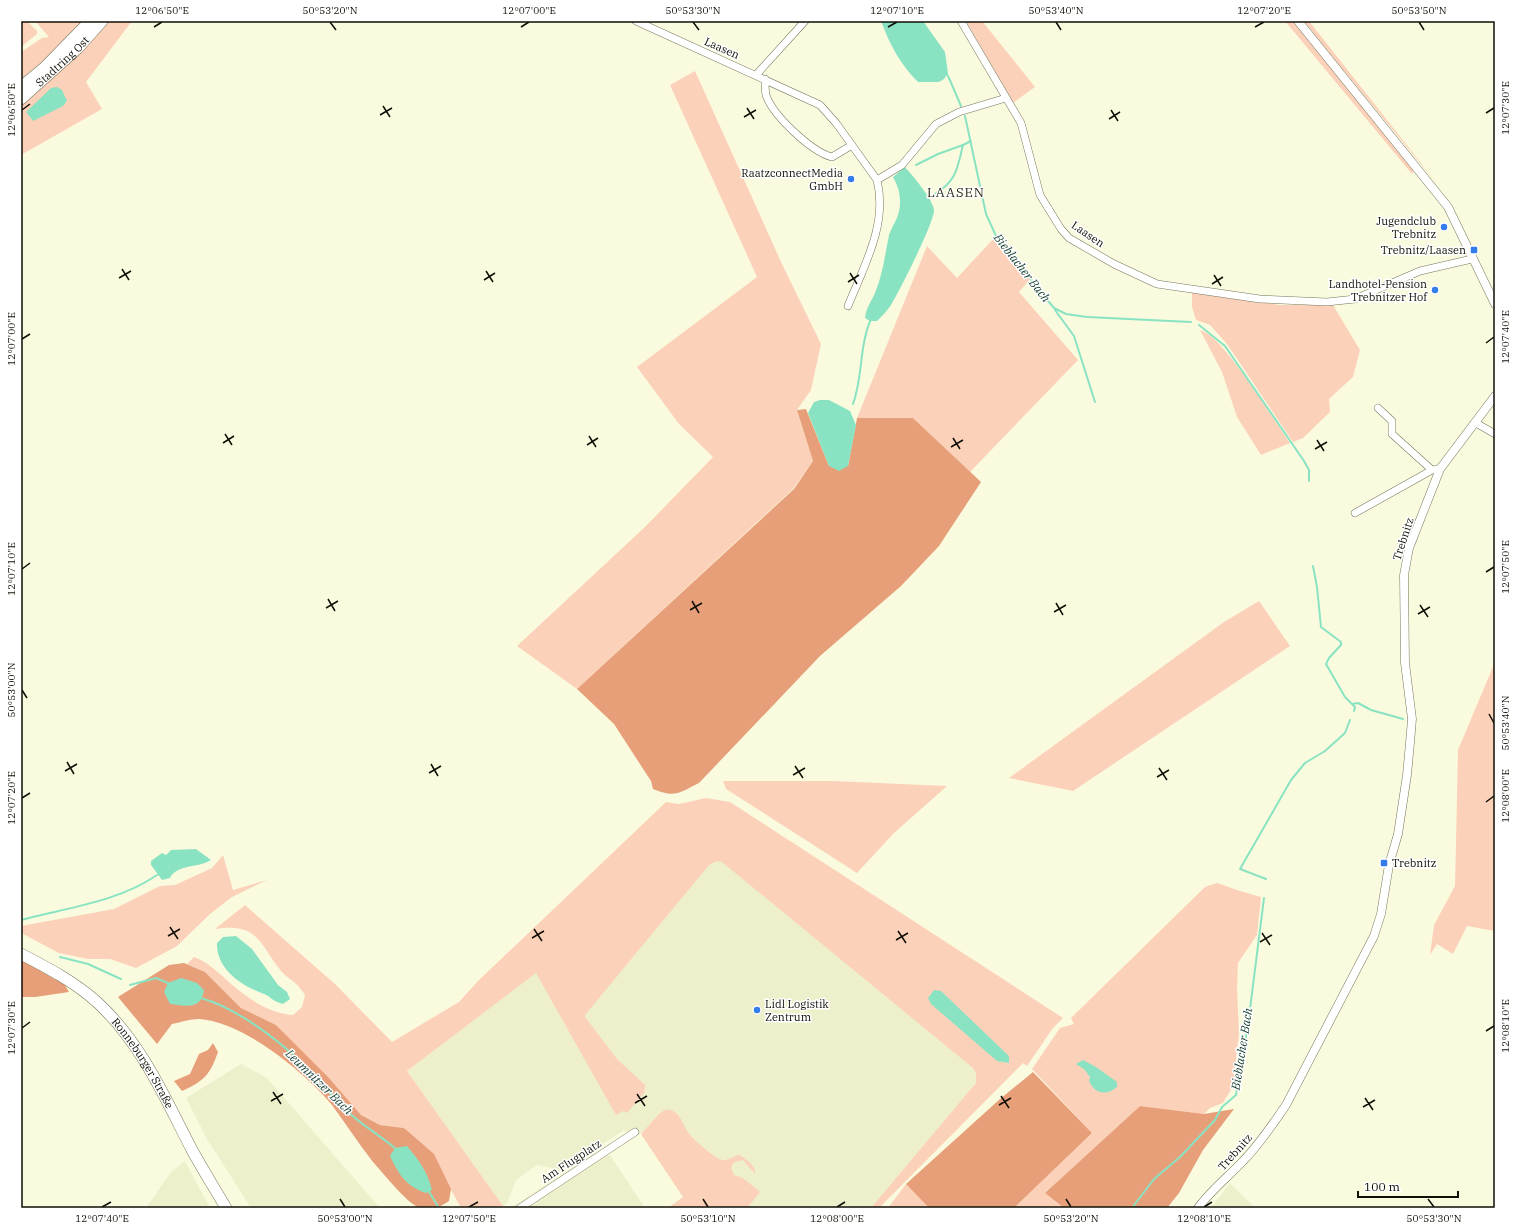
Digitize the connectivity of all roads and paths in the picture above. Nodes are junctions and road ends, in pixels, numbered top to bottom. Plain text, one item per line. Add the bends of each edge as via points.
1 (90, 21) edge
2 (102, 21) edge
3 (636, 21) edge
4 (805, 21) edge
5 (961, 21) edge
6 (1298, 21) edge
7 (756, 75) junction
8 (765, 80) junction
9 (21, 87) edge
10 (1006, 98) junction
11 (21, 100) edge
12 (852, 145) junction
13 (877, 180) junction
14 (1472, 259) junction
15 (1495, 303) edge
16 (848, 306) dead end
17 (1495, 398) edge
18 (1378, 408) dead end
19 (1476, 423) junction
20 (1495, 434) edge
21 (1436, 469) junction
22 (1355, 513) dead end
23 (21, 954) edge
24 (635, 1132) dead end
25 (226, 1208) edge
26 (520, 1208) edge
27 (1198, 1208) edge

1 - 9 main road, Stadtring Ost via 44,68
2 - 11 main road, Stadtring Ost via 78,48
3 - 7 street, Laasen
4 - 7 street
5 - 10 street, Laasen
6 - 14 street via 1448,207
7 - 8 street, Laasen
8 - 12 street, Laasen via 820,105
8 - 12 street via 766,94 772,107 823,155 832,157
10 - 13 street via 958,112 936,124 902,165
10 - 14 street, Laasen via 1021,123 1040,195 1061,229 1069,238 1114,264 1157,284 1260,299 1327,302 1355,299 1420,271
12 - 13 street, Laasen
13 - 16 street, Laasen via 880,193 873,246
14 - 15 street
17 - 19 street, Trebnitz
18 - 21 street via 1392,421 1392,434
19 - 20 street
19 - 21 street, Trebnitz
21 - 22 street
21 - 27 street, Trebnitz via 1409,548 1404,575 1406,663 1412,719 1398,834 1388,865 1381,914 1374,936 1290,1098 1274,1123 1244,1160
23 - 25 main road, Ronneburger Straße via 80,989 102,1007 126,1034 162,1089 192,1151
24 - 26 street, Am Flugplatz

